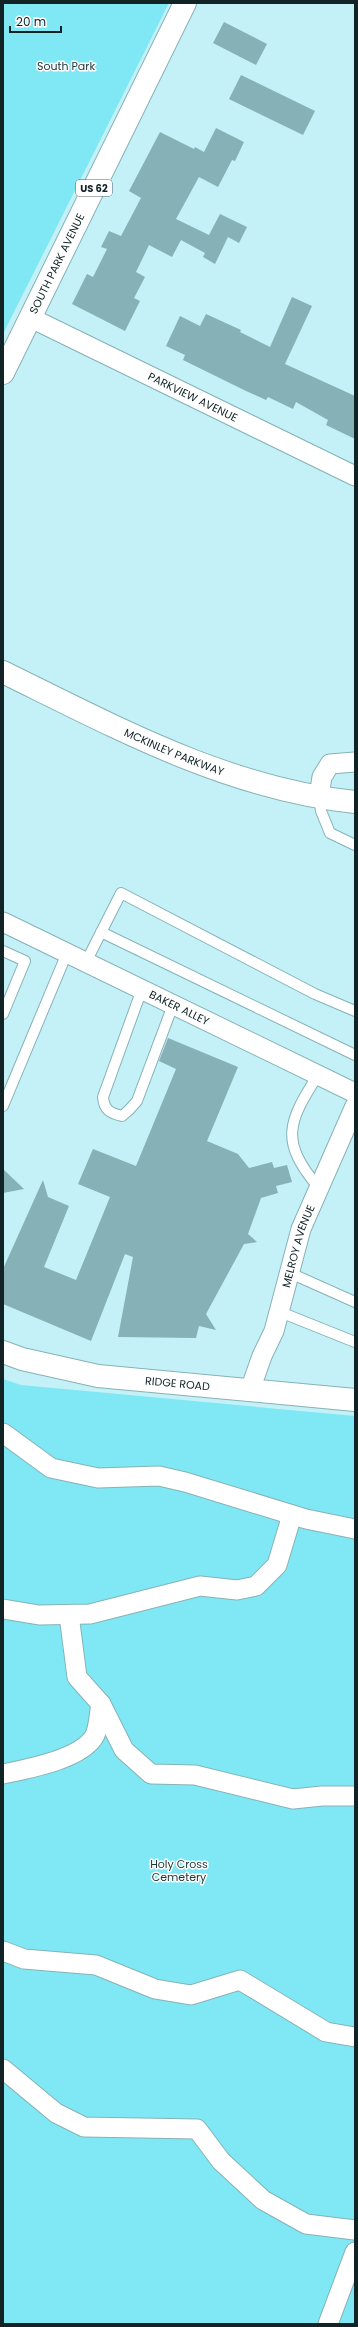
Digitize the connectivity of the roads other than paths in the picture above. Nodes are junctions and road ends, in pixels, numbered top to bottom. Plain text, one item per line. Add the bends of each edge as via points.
1 (185, 3) edge
2 (30, 318) junction
3 (3, 373) edge
4 (355, 476) edge
5 (3, 672) edge
6 (355, 762) edge
7 (319, 796) junction
8 (355, 802) edge
9 (355, 845) edge
10 (3, 922) edge
11 (101, 932) junction
12 (3, 951) edge
13 (67, 953) junction
14 (86, 962) junction
15 (142, 989) junction
16 (173, 1004) junction
17 (355, 1011) edge
18 (3, 1014) edge
19 (355, 1055) edge
20 (318, 1075) junction
21 (355, 1092) edge
22 (3, 1106) edge
23 (355, 1106) edge
24 (319, 1188) junction
25 (290, 1273) junction
26 (355, 1302) edge
27 (280, 1312) junction
28 (355, 1342) edge
29 (3, 1352) edge
30 (250, 1390) junction
31 (355, 1400) edge
32 (3, 1433) edge
33 (292, 1515) junction
34 (355, 1529) edge
35 (3, 1609) edge
36 (69, 1614) junction
37 (101, 1704) junction
38 (3, 1774) edge
39 (355, 1796) edge
40 (3, 1951) edge
41 (355, 2037) edge
42 (3, 2069) edge
43 (355, 2230) edge
44 (355, 2252) edge
45 (328, 2324) edge

1 - 2 main road, SOUTH PARK AVENUE / US 62
2 - 3 main road, SOUTH PARK AVENUE / US 62
2 - 4 street, PARKVIEW AVENUE
5 - 7 main road, MCKINLEY PARKWAY via 143,741 186,759 262,784
6 - 7 street via 330,764 322,777
7 - 8 main road, MCKINLEY PARKWAY
7 - 9 lane via 321,811 330,833
10 - 13 street, BAKER ALLEY
11 - 14 lane
11 - 17 lane via 121,894 315,994
11 - 19 lane
12 - 18 lane via 25,961
13 - 14 street, BAKER ALLEY
13 - 22 lane
14 - 15 street, BAKER ALLEY
15 - 16 street, BAKER ALLEY
15 - 16 lane via 103,1097 110,1113 122,1116 137,1100
16 - 20 street, BAKER ALLEY
20 - 21 street, BAKER ALLEY
20 - 24 lane via 292,1122 291,1134 297,1156 306,1173
23 - 24 street, MELROY AVENUE
24 - 25 street, MELROY AVENUE via 301,1229
25 - 26 lane
25 - 27 street, MELROY AVENUE
27 - 28 lane
27 - 30 street, MELROY AVENUE
29 - 30 main road, RIDGE ROAD via 22,1359 98,1376
30 - 31 main road, RIDGE ROAD
32 - 33 street via 50,1468 98,1478 159,1476
33 - 34 street
33 - 36 street via 277,1565 256,1586 237,1590 200,1586 90,1614
35 - 36 street via 39,1615
36 - 37 street via 78,1677
37 - 38 street via 95,1735 80,1750 35,1768
37 - 39 street via 124,1750 151,1774 195,1775 293,1800 322,1796
40 - 41 street via 24,1959 96,1965 155,1989 191,1995 240,1980 326,2032
42 - 43 street via 56,2113 84,2127 197,2129 221,2161 263,2200 306,2224
44 - 45 street

